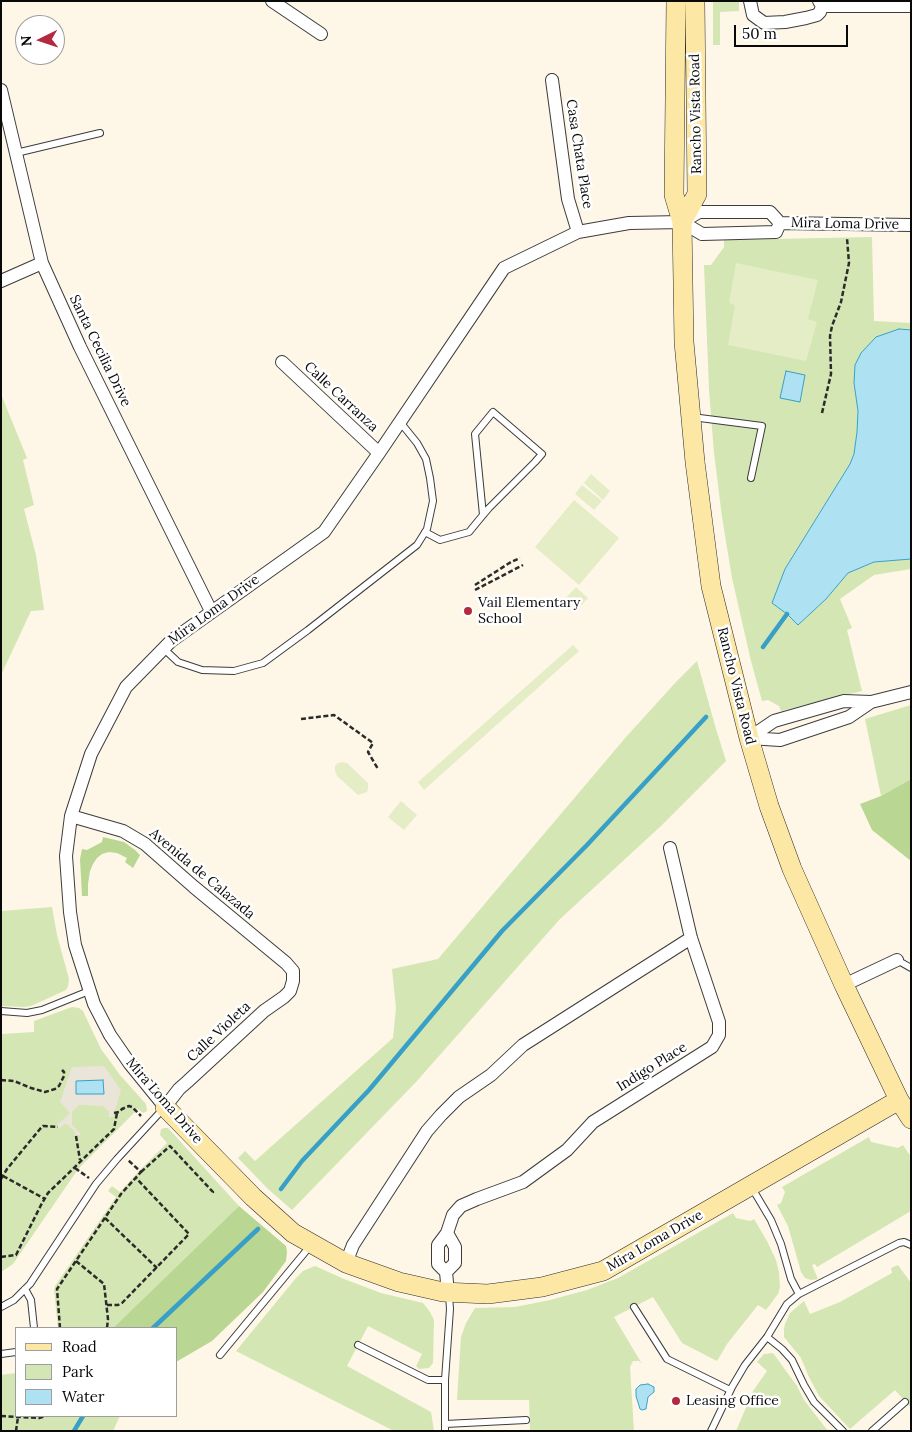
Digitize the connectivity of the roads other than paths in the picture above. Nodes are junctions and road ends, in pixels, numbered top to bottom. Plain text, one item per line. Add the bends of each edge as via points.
1 (272, 1) edge
2 (676, 1) edge
3 (695, 1) edge
4 (750, 1) edge
5 (820, 4) edge
6 (911, 6) edge
7 (321, 34) dead end
8 (552, 80) dead end
9 (1, 90) edge
10 (6, 130) edge
11 (100, 133) dead end
12 (16, 153) junction
13 (682, 222) junction
14 (780, 223) junction
15 (911, 225) edge
16 (578, 232) junction
17 (42, 263) junction
18 (1, 281) edge
19 (282, 362) dead end
20 (691, 417) junction
21 (400, 422) junction
22 (379, 453) junction
23 (751, 478) dead end
24 (483, 515) junction
25 (425, 532) junction
26 (212, 611) junction
27 (164, 648) junction
28 (911, 692) edge
29 (871, 702) junction
30 (748, 738) junction
31 (71, 816) junction
32 (670, 848) dead end
33 (691, 938) junction
34 (897, 960) joint
35 (911, 968) edge
36 (293, 981) joint
37 (844, 986) junction
38 (89, 991) junction
39 (1, 1011) edge
40 (899, 1100) junction
41 (165, 1107) junction
42 (911, 1119) edge
43 (751, 1186) junction
44 (447, 1233) junction
45 (312, 1244) junction
46 (911, 1245) edge
47 (346, 1263) junction
48 (446, 1272) junction
49 (25, 1289) junction
50 (448, 1293) junction
51 (799, 1294) junction
52 (1, 1307) edge
53 (634, 1307) dead end
54 (34, 1327) edge
55 (767, 1337) junction
56 (358, 1345) dead end
57 (15, 1352) edge
58 (1, 1354) edge
59 (220, 1355) dead end
60 (445, 1380) junction
61 (730, 1390) junction
62 (905, 1402) dead end
63 (526, 1420) dead end
64 (445, 1428) edge
65 (711, 1431) edge
66 (843, 1431) edge
67 (872, 1431) edge

1 - 7 street
2 - 13 main road, Rancho Vista Road via 674,195
3 - 13 main road, Rancho Vista Road via 697,194
4 - 5 street via 753,15 764,23 806,18 820,12
5 - 6 street
8 - 16 street, Casa Chata Place via 568,199
9 - 10 street, Santa Cecilia Drive
10 - 12 street, Santa Cecilia Drive
11 - 12 lane
12 - 17 street, Santa Cecilia Drive
13 - 14 street, Mira Loma Drive via 699,212 770,212
13 - 14 street, Mira Loma Drive via 702,234 776,232
13 - 16 street, Mira Loma Drive via 629,223
13 - 20 main road, Rancho Vista Road via 684,342
14 - 15 street, Mira Loma Drive
16 - 21 street, Mira Loma Drive via 504,268
17 - 18 street
17 - 26 street, Santa Cecilia Drive via 80,347
19 - 22 street, Calle Carranza
20 - 23 lane via 762,426
20 - 30 main road, Rancho Vista Road via 711,586
21 - 22 street, Mira Loma Drive
21 - 25 lane via 426,459 432,501
22 - 26 street, Mira Loma Drive via 324,532
24 - 24 lane via 542,454 493,412 475,434
24 - 25 lane via 469,532 440,540
25 - 27 lane via 417,545 263,663 234,671 202,670 178,662
26 - 27 street, Mira Loma Drive
27 - 31 street, Mira Loma Drive via 126,687 91,754
28 - 29 street
29 - 30 street via 844,701 774,721
29 - 30 street via 849,717 780,740
30 - 37 main road, Rancho Vista Road via 792,869
31 - 36 street, Avenida de Calazada via 123,831 145,844 286,963 293,971
31 - 38 street, Mira Loma Drive via 66,856 70,912 75,945
32 - 33 street, Indigo Place
33 - 44 street, Indigo Place via 719,1022 719,1035 712,1047 593,1122 567,1150 523,1182 461,1206 453,1215
33 - 47 street via 523,1045 491,1076 459,1097 416,1148 352,1245
34 - 35 lane
34 - 37 street
36 - 41 street, Calle Violeta via 284,997 264,1011 179,1089
37 - 40 main road, Rancho Vista Road
38 - 39 lane via 42,1010 27,1013
38 - 41 street, Mira Loma Drive via 115,1042
40 - 42 main road, Rancho Vista Road
40 - 43 main road, Mira Loma Drive
41 - 45 main road, Mira Loma Drive via 253,1197 294,1233
41 - 49 lane via 96,1184
43 - 50 main road, Mira Loma Drive via 603,1271 542,1287 488,1294
43 - 51 lane via 771,1220
44 - 48 street, Indigo Place via 438,1245 438,1264
44 - 48 street, Indigo Place via 455,1247 456,1263
45 - 47 main road, Mira Loma Drive
45 - 59 lane
46 - 51 lane via 899,1243
47 - 50 main road, Mira Loma Drive via 399,1282
48 - 50 street, Indigo Place
49 - 52 lane
49 - 54 lane via 31,1300
50 - 60 lane via 450,1309
51 - 55 lane via 787,1304
53 - 61 lane via 667,1359
55 - 61 lane
55 - 66 lane via 792,1360 814,1402
56 - 60 lane via 428,1380
57 - 58 lane
60 - 64 lane
61 - 65 lane
62 - 67 lane
63 - 64 lane

